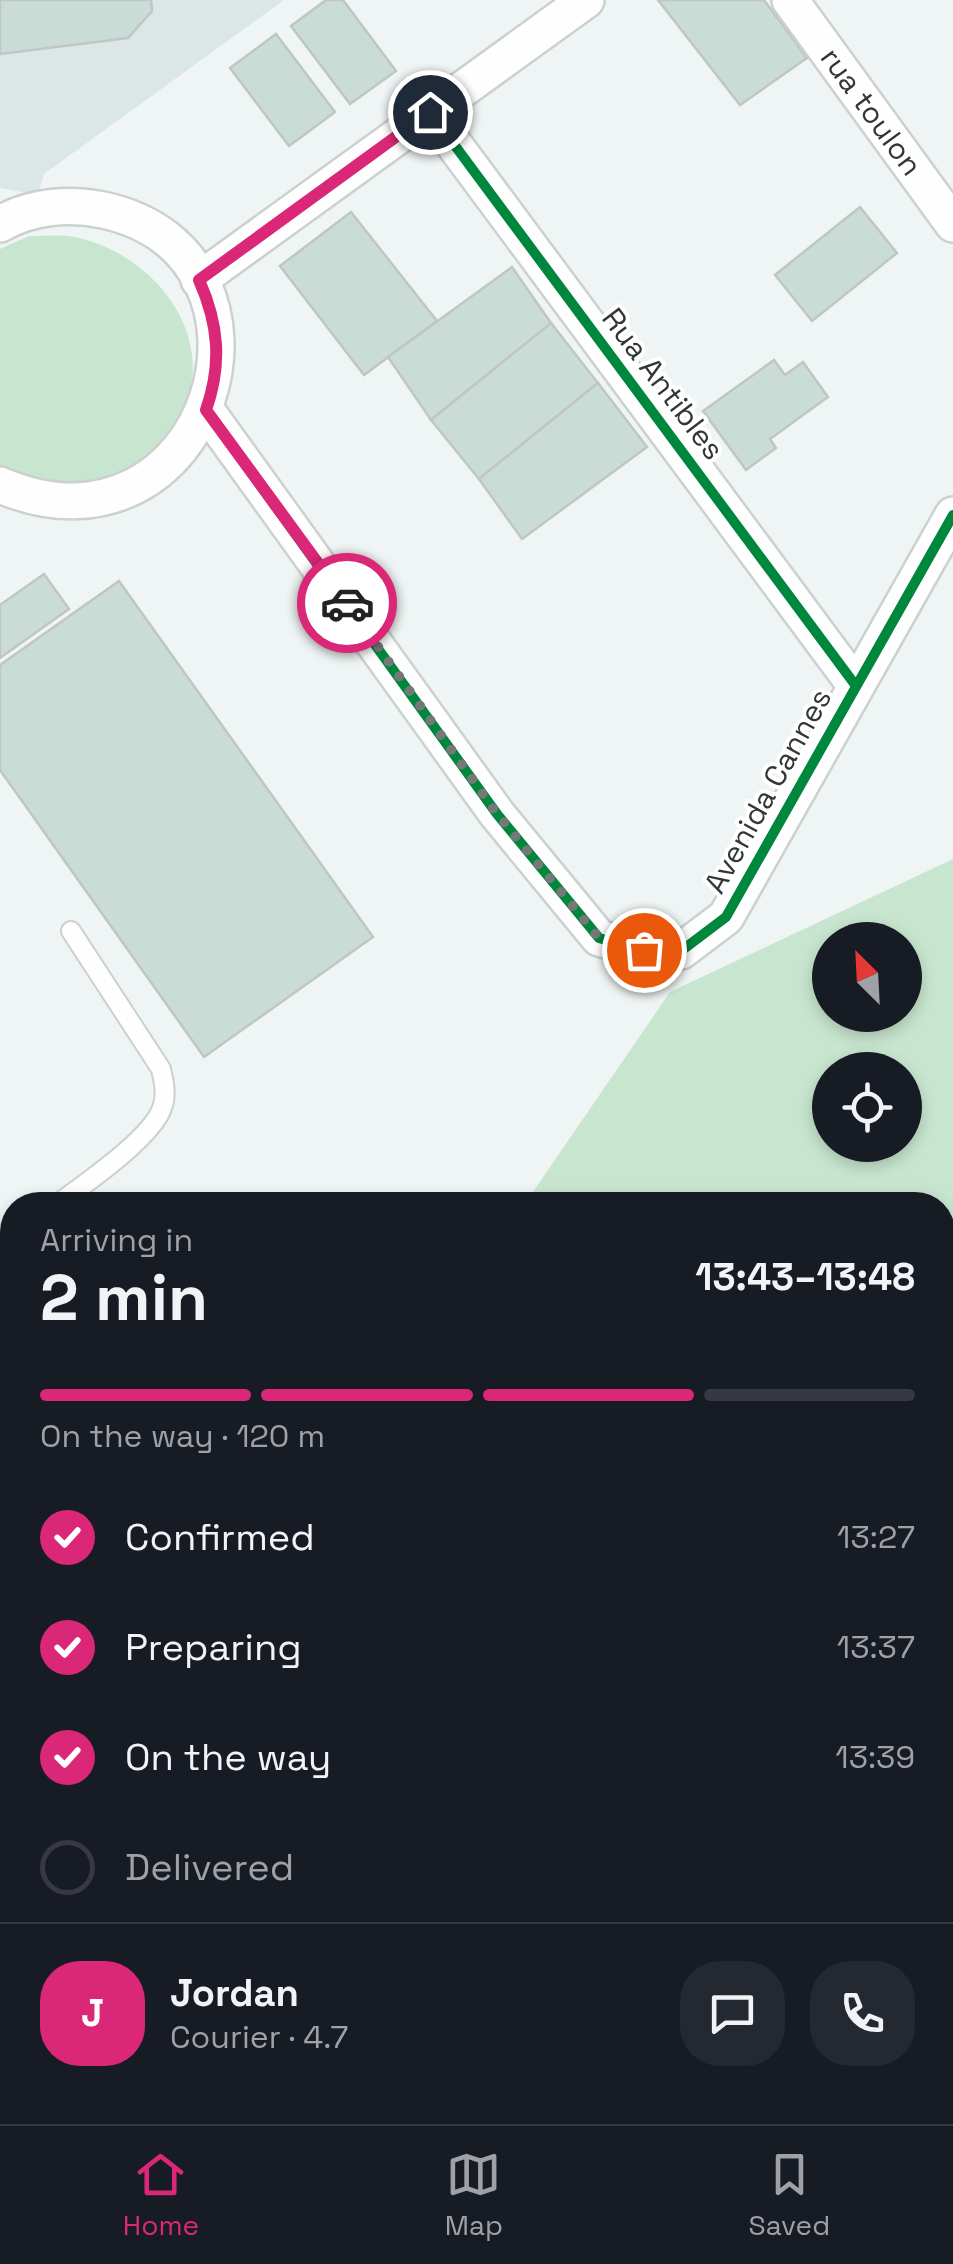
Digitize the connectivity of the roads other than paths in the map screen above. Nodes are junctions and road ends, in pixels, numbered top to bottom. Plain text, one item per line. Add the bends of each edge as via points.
1 (586, 0) edge
2 (790, 0) edge
3 (430, 112) junction
4 (0, 224) edge
5 (953, 224) edge
6 (199, 280) junction
7 (206, 410) junction
8 (0, 485) edge
9 (953, 515) edge
10 (856, 686) junction
11 (70, 931) dead end
12 (72, 1192) edge

1 - 3 street
2 - 5 street, rua toulon
3 - 6 street
3 - 10 street, Rua Antibles
4 - 6 street via 61,206 116,213 164,239
6 - 7 street via 218,361
7 - 8 street via 174,457 131,488 52,501
7 - 10 street, Avenida Cannes via 497,814 599,938 644,950 681,950 726,917
9 - 10 street, Avenida Cannes
11 - 12 lane via 161,1069 166,1088 148,1130

